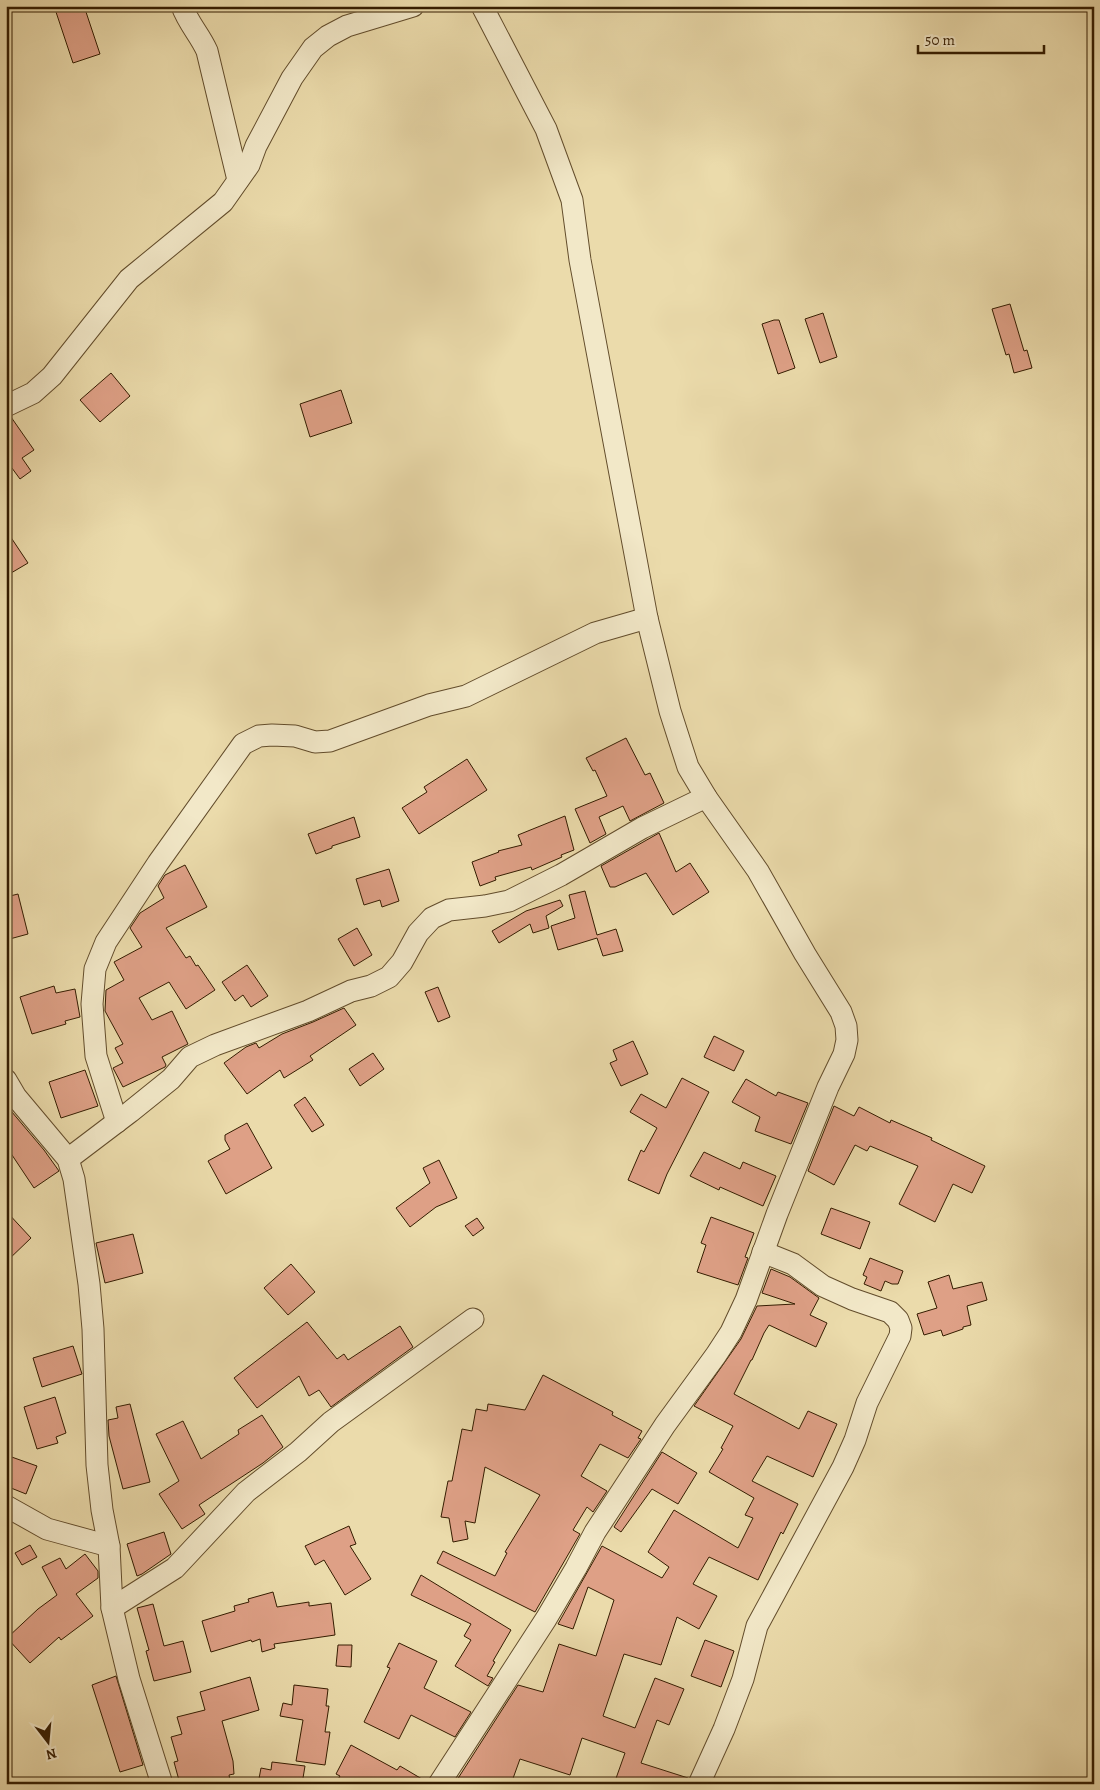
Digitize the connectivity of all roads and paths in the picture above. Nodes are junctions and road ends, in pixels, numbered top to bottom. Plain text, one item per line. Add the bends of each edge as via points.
1 (182, 6) edge
2 (413, 6) edge
3 (482, 6) edge
4 (238, 180) junction
5 (6, 406) edge
6 (647, 618) junction
7 (706, 797) junction
8 (6, 1080) edge
9 (117, 1122) junction
10 (68, 1159) junction
11 (763, 1252) junction
12 (474, 1319) dead end
13 (6, 1506) edge
14 (110, 1546) junction
15 (112, 1608) junction
16 (162, 1784) edge
17 (439, 1784) edge
18 (699, 1784) edge

1 - 4 street via 186,19 202,38 207,51
2 - 4 street via 347,26 313,48 292,78 249,166
3 - 6 street via 546,129 572,200 582,270
4 - 5 street via 223,202 129,279 52,376 33,393
6 - 7 street via 688,767
6 - 9 street via 595,633 466,696 429,704 330,741 315,742 294,736 272,735 259,736 243,744 158,863 111,934 94,968 92,1004 96,1056
7 - 9 street via 509,901 449,910 432,918 389,977 308,1011 215,1044 190,1057 171,1079
7 - 11 street via 758,871 841,1012 846,1026 844,1054
8 - 10 street via 16,1097
9 - 10 street
10 - 14 street via 74,1179 89,1284 97,1465
11 - 17 street via 731,1332 604,1517 537,1634
11 - 18 street via 793,1264 823,1286 890,1312 898,1320 900,1336 867,1403 843,1467 757,1626 724,1729
12 - 15 street via 331,1422 246,1492 175,1568
13 - 14 street via 47,1528
14 - 15 street
15 - 16 street via 129,1679

